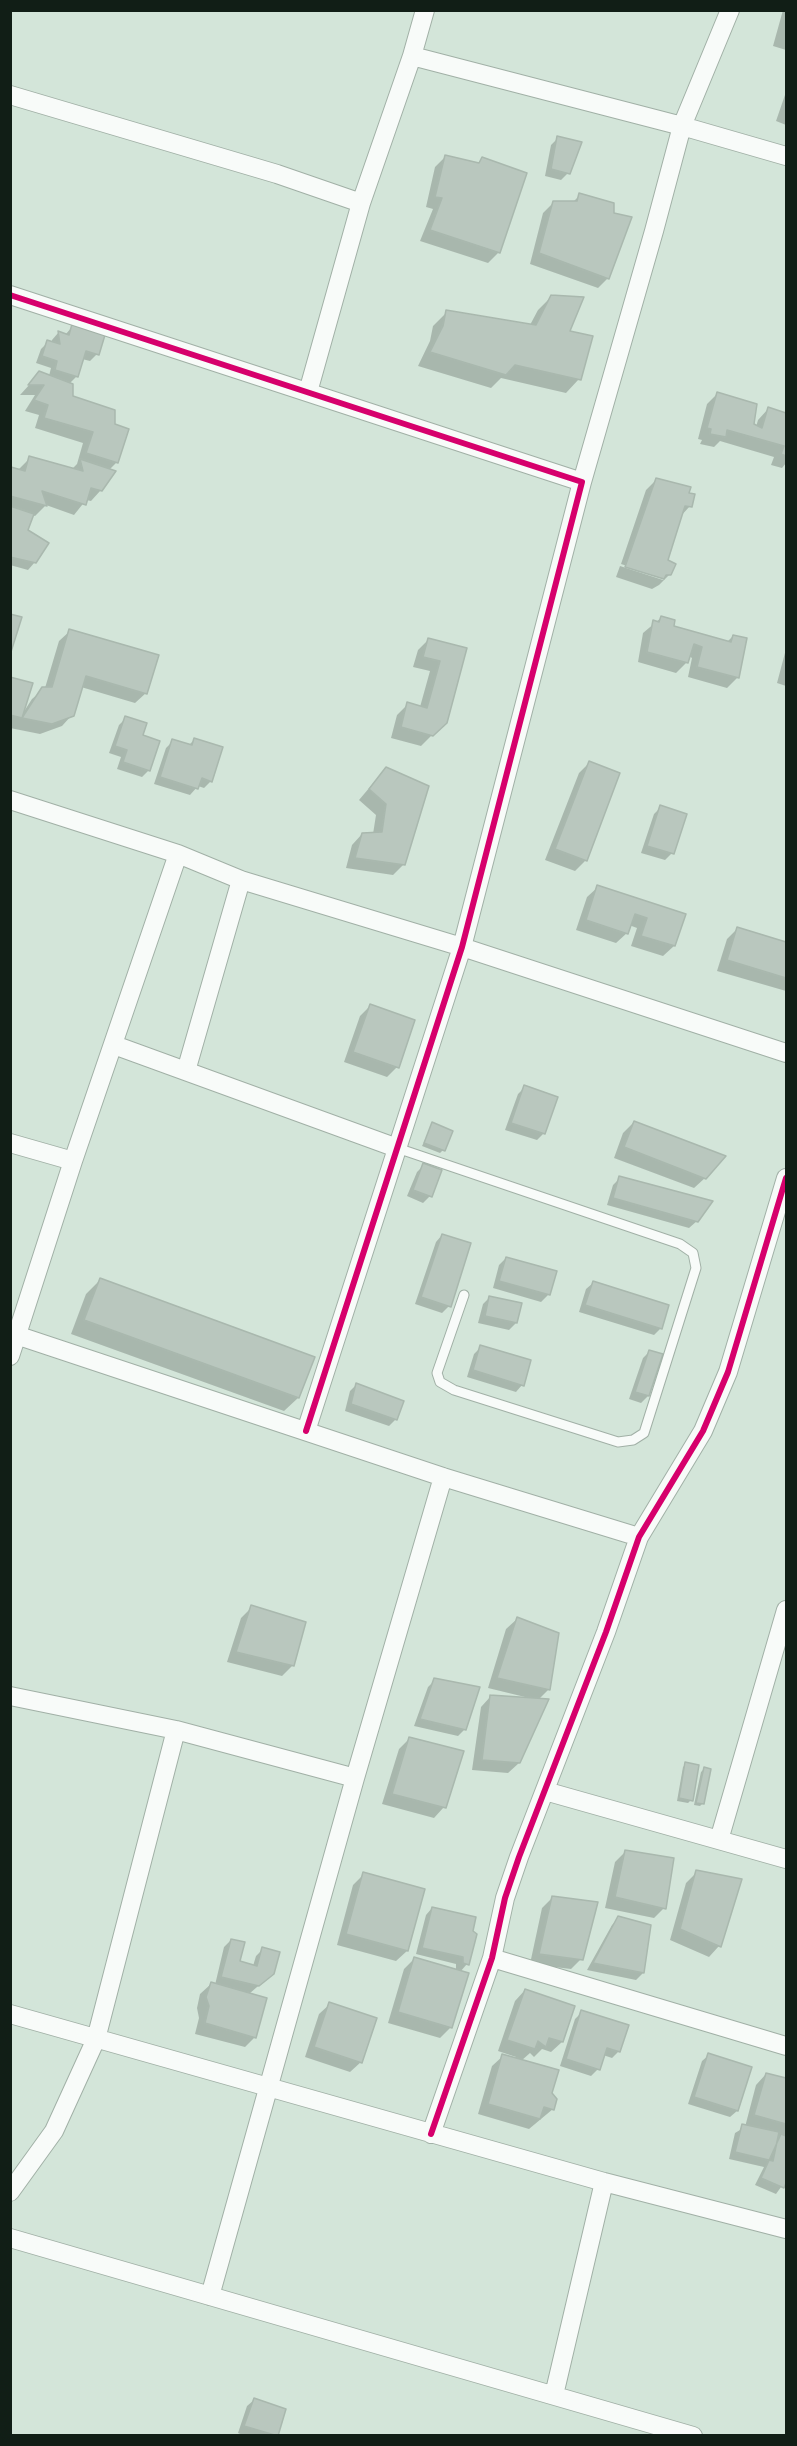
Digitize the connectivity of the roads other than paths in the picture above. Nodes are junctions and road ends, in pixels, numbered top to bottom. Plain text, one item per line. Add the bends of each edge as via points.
1 (425, 10) edge
2 (730, 10) edge
3 (412, 56) junction
4 (10, 95) edge
5 (682, 126) junction
6 (786, 156) edge
7 (361, 203) junction
8 (10, 295) edge
9 (308, 392) junction
10 (582, 482) junction
11 (10, 800) edge
12 (178, 854) junction
13 (241, 880) junction
14 (462, 947) junction
15 (114, 1045) junction
16 (786, 1053) edge
17 (186, 1071) junction
18 (10, 1143) edge
19 (397, 1148) junction
20 (73, 1161) junction
21 (786, 1179) edge
22 (464, 1295) dead end
23 (14, 1334) edge
24 (10, 1356) edge
25 (306, 1431) junction
26 (443, 1477) junction
27 (639, 1538) junction
28 (786, 1610) edge
29 (10, 1696) edge
30 (176, 1730) junction
31 (355, 1778) junction
32 (545, 1791) junction
33 (719, 1840) junction
34 (786, 1859) edge
35 (492, 1958) junction
36 (10, 2014) edge
37 (96, 2039) junction
38 (786, 2046) edge
39 (269, 2088) junction
40 (431, 2134) junction
41 (604, 2182) junction
42 (10, 2192) edge
43 (786, 2229) edge
44 (10, 2238) edge
45 (210, 2296) junction
46 (554, 2395) junction
47 (693, 2436) edge

1 - 3 street
2 - 5 street
3 - 5 street
3 - 7 street
4 - 7 street via 277,174
5 - 6 street
5 - 10 street
7 - 9 street
8 - 9 street
9 - 10 street
10 - 14 street
11 - 12 street
12 - 13 street
12 - 15 street
13 - 14 street
13 - 17 street
14 - 16 street
14 - 19 street
15 - 17 street
15 - 20 street
17 - 19 street
18 - 20 street
19 - 22 lane via 680,1244 693,1253 696,1268 644,1433 633,1440 618,1442 454,1390 440,1382 437,1373
19 - 25 street
20 - 23 street
21 - 27 street via 728,1372 703,1431
23 - 24 street
23 - 25 street
25 - 26 street
26 - 27 street
26 - 31 street
27 - 32 street
28 - 33 street
29 - 30 street
30 - 31 street
30 - 37 street
31 - 39 street
32 - 33 street
32 - 35 street via 505,1898
33 - 34 street
35 - 38 street
35 - 40 street
36 - 37 street
37 - 39 street
37 - 42 street via 54,2131
39 - 40 street
39 - 45 street
40 - 41 street
41 - 43 street
41 - 46 street
44 - 45 street
45 - 46 street
46 - 47 street

